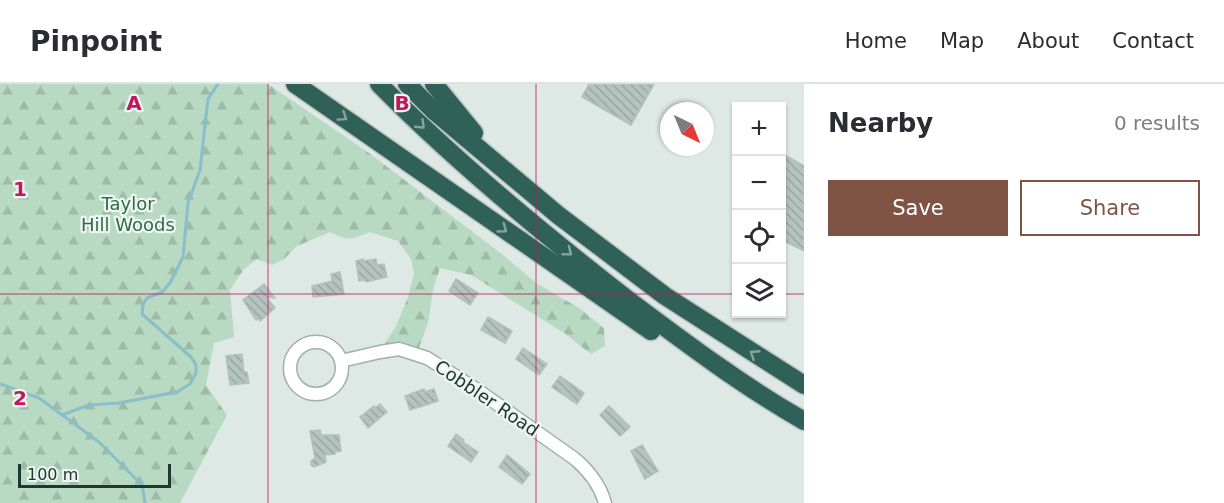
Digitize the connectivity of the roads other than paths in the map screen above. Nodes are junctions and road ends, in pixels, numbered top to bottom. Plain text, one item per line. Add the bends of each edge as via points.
1 (295, 84) edge
2 (379, 84) edge
3 (407, 84) edge
4 (434, 84) edge
5 (526, 189) junction
6 (341, 362) junction
7 (730, 375) junction
8 (804, 385) edge
9 (804, 421) edge
10 (605, 503) edge

1 -> 7 highway via 657,335
2 -> 7 highway via 500,196 586,267
3 - 5 highway
4 - 5 highway
8 -> 5 highway via 665,296
6 - 6 street via 328,345 307,344 292,358 292,378 306,392 326,392 340,377
6 - 10 street, Cobbler Road via 399,349 427,357 575,459 597,483
7 - 9 highway

